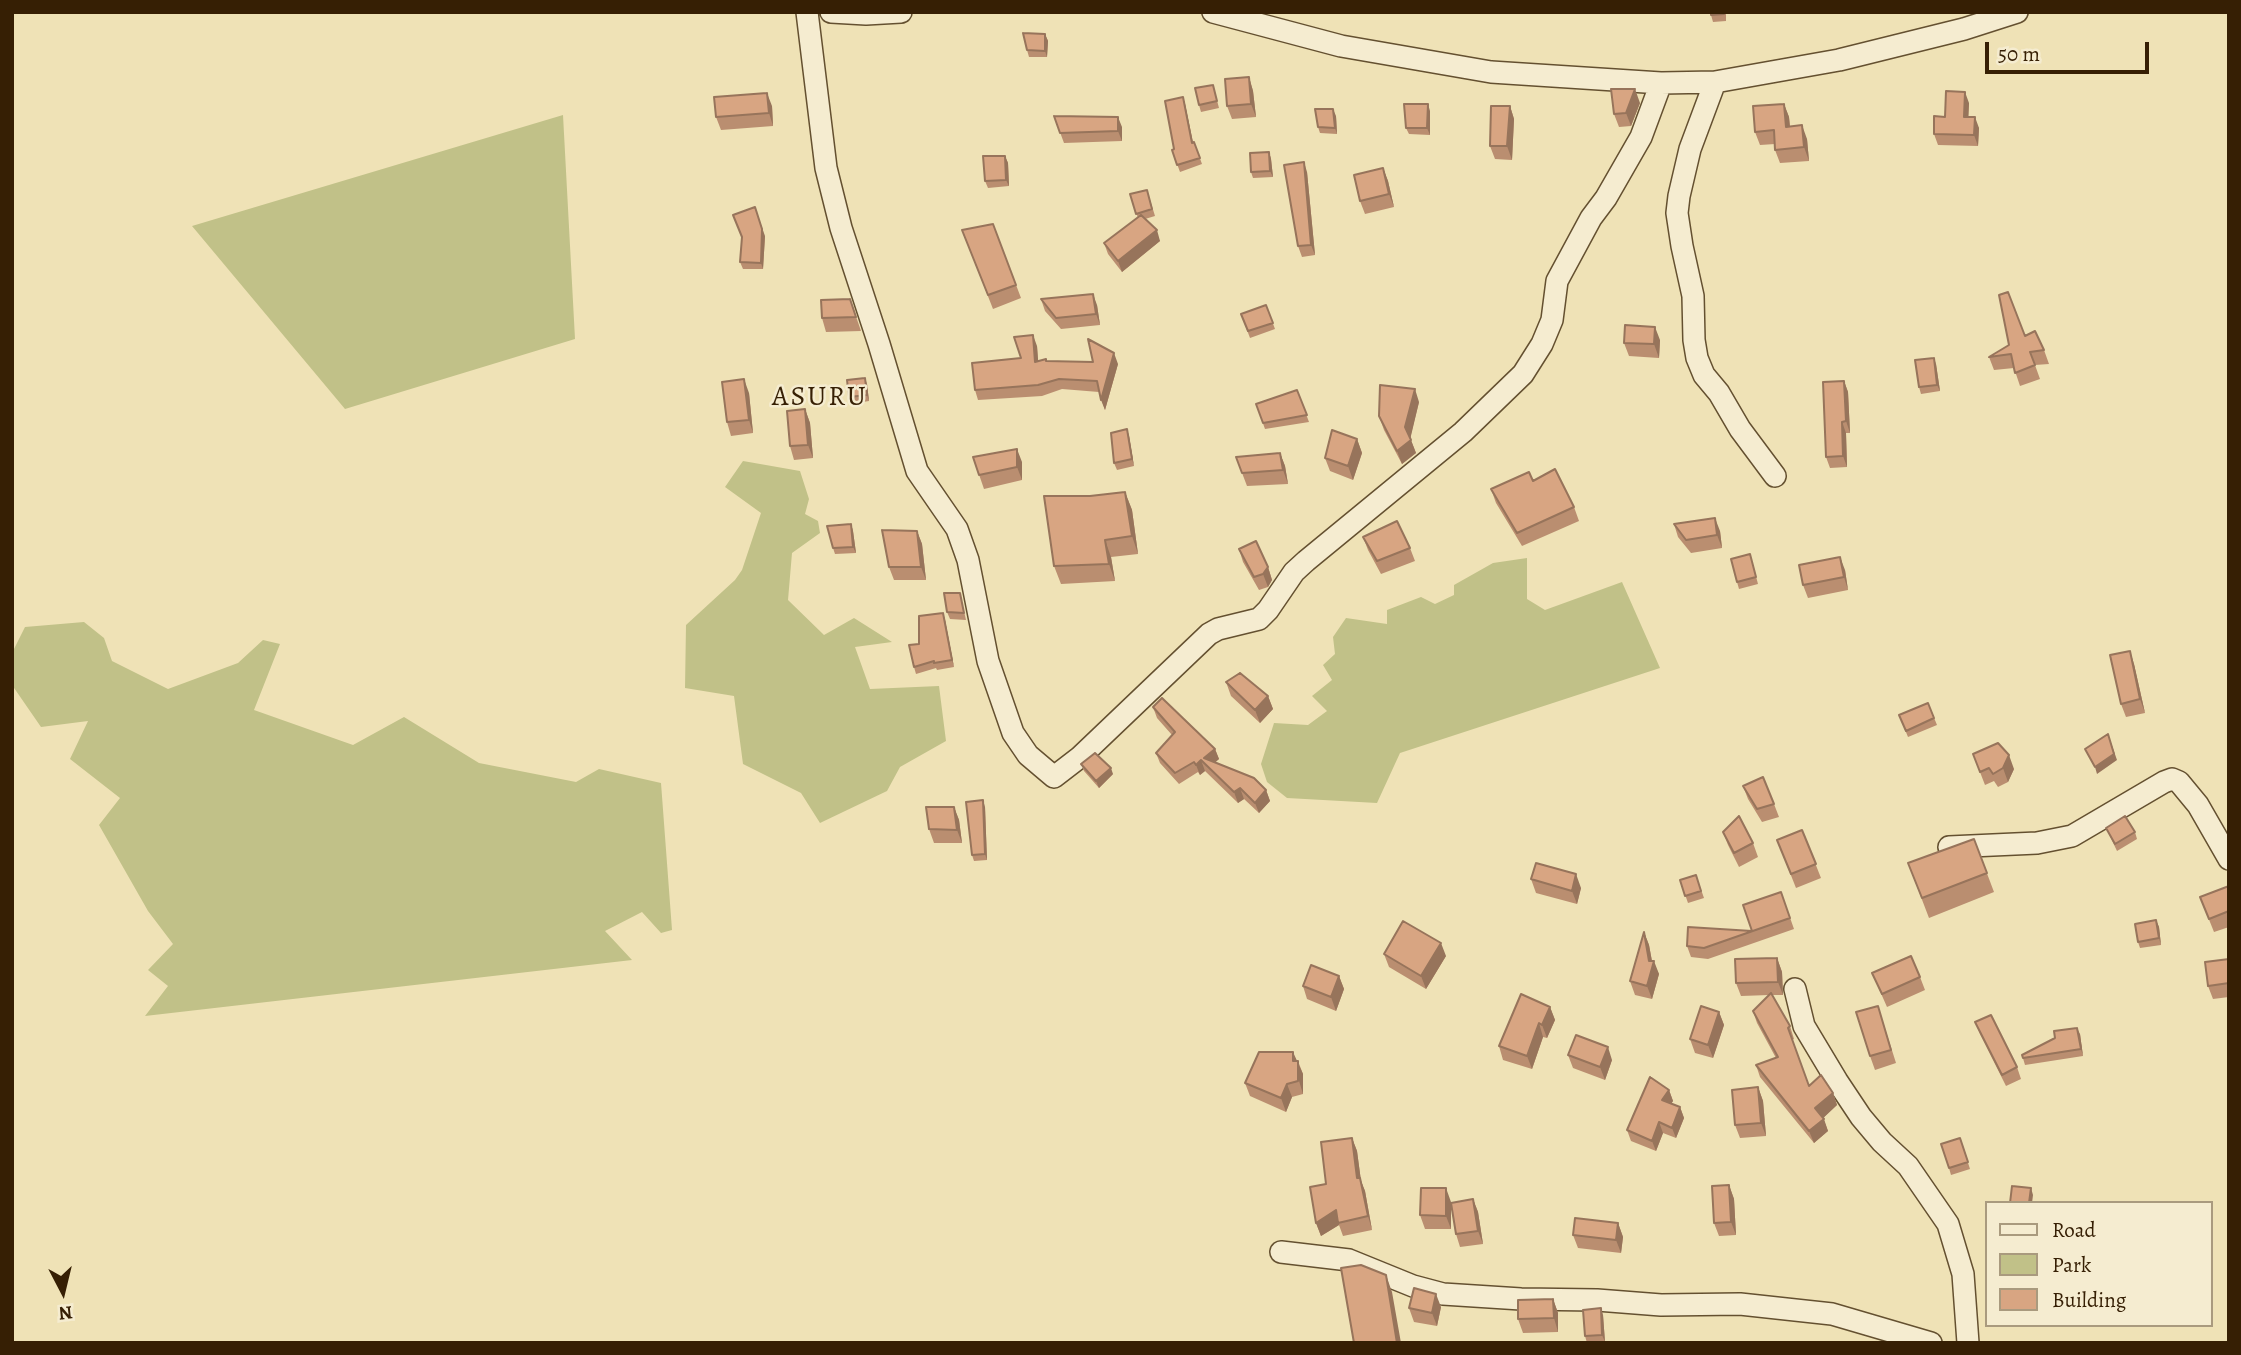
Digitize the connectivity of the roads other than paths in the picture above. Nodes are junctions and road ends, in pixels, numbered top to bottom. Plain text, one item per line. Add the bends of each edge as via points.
1 (807, 12) edge
2 (831, 12) edge
3 (901, 12) edge
4 (1213, 12) edge
5 (2017, 12) edge
6 (1715, 82) junction
7 (1661, 83) junction
8 (1775, 476) dead end
9 (1949, 847) edge
10 (2229, 859) edge
11 (1795, 989) dead end
12 (1281, 1252) dead end
13 (1928, 1343) edge
14 (1968, 1343) edge

1 - 7 street via 826,168 917,471 957,529 968,560 988,661 1013,733 1028,755 1054,777 1209,634 1259,620 1294,572 1463,432 1523,374 1552,320 1557,281 1641,137
2 - 3 street
4 - 7 street via 1342,46 1491,72
5 - 6 street via 1839,60
6 - 7 street
6 - 8 street via 1690,149 1677,213 1693,296 1694,340 1704,376
9 - 10 street via 2037,844 2071,836 2172,779 2198,805
11 - 14 street via 1804,1026 1861,1118 1908,1167 1948,1224 1963,1274
12 - 13 street via 1349,1260 1443,1294 1661,1305 1740,1304 1832,1314

